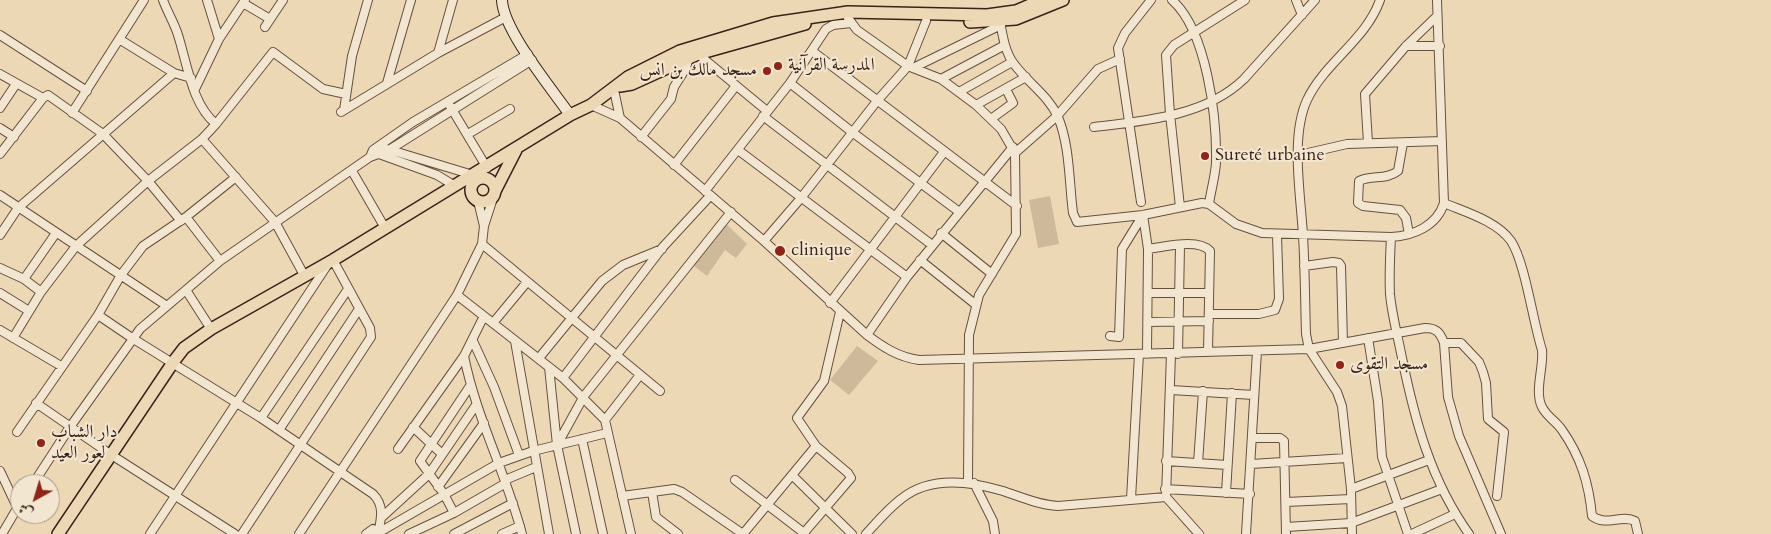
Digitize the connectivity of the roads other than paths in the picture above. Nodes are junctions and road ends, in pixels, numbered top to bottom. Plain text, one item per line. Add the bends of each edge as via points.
1 (144, 0) edge
2 (163, 0) edge
3 (207, 0) edge
4 (283, 0) edge
5 (368, 0) edge
6 (411, 0) edge
7 (453, 0) edge
8 (502, 0) edge
9 (1042, 0) edge
10 (1063, 0) edge
11 (1151, 0) edge
12 (1245, 0) edge
13 (1296, 0) edge
14 (1315, 0) edge
15 (1380, 0) edge
16 (1437, 0) edge
17 (244, 1) edge
18 (1175, 1) edge
19 (1302, 15) junction
20 (506, 16) junction
21 (1437, 16) junction
22 (270, 19) junction
23 (1000, 20) junction
24 (850, 21) junction
25 (926, 21) junction
26 (265, 27) dead end
27 (1194, 31) junction
28 (754, 32) junction
29 (0, 35) edge
30 (120, 39) junction
31 (219, 39) junction
32 (1005, 45) junction
33 (1406, 46) junction
34 (1440, 46) junction
35 (812, 51) junction
36 (438, 53) junction
37 (693, 55) junction
38 (530, 57) junction
39 (1120, 59) junction
40 (1012, 62) junction
41 (910, 67) junction
42 (174, 73) junction
43 (0, 74) edge
44 (1026, 76) junction
45 (191, 78) junction
46 (941, 79) junction
47 (790, 82) junction
48 (387, 83) junction
49 (16, 84) junction
50 (735, 87) junction
51 (617, 88) junction
52 (195, 89) junction
53 (1006, 89) junction
54 (87, 91) junction
55 (958, 92) junction
56 (346, 94) junction
57 (43, 98) junction
58 (877, 100) junction
59 (1212, 103) junction
60 (591, 105) junction
61 (450, 106) junction
62 (976, 106) junction
63 (0, 108) edge
64 (510, 108) dead end
65 (72, 113) junction
66 (765, 113) junction
67 (1170, 114) junction
68 (570, 115) junction
69 (1057, 116) junction
70 (620, 118) junction
71 (991, 119) junction
72 (1129, 123) junction
73 (216, 124) junction
74 (1094, 127) dead end
75 (0, 128) edge
76 (852, 132) junction
77 (103, 134) junction
78 (468, 134) junction
79 (14, 137) junction
80 (641, 137) junction
81 (202, 140) junction
82 (1442, 142) junction
83 (1368, 143) junction
84 (1403, 143) junction
85 (380, 145) junction
86 (516, 149) junction
87 (389, 150) junction
88 (738, 150) junction
89 (1014, 150) junction
90 (944, 152) junction
91 (0, 154) edge
92 (371, 154) junction
93 (380, 155) junction
94 (1299, 155) junction
95 (674, 165) junction
96 (826, 165) junction
97 (445, 166) junction
98 (352, 171) junction
99 (437, 175) junction
100 (236, 176) junction
101 (983, 181) junction
102 (148, 182) junction
103 (921, 183) junction
104 (478, 184) junction
105 (455, 186) junction
106 (495, 193) junction
107 (707, 194) junction
108 (0, 195) edge
109 (802, 198) junction
110 (1141, 202) dead end
111 (1444, 203) junction
112 (1208, 204) junction
113 (1016, 206) junction
114 (1180, 207) junction
115 (18, 208) junction
116 (958, 211) junction
117 (731, 212) junction
118 (1143, 216) junction
119 (896, 218) junction
120 (183, 219) junction
121 (275, 222) junction
122 (484, 226) junction
123 (385, 228) junction
124 (56, 233) junction
125 (942, 233) junction
126 (1409, 234) junction
127 (0, 235) edge
128 (1277, 235) junction
129 (1303, 235) junction
130 (1391, 237) junction
131 (764, 241) junction
132 (482, 244) junction
133 (932, 245) junction
134 (76, 246) junction
135 (1180, 246) junction
136 (662, 248) junction
137 (1148, 249) junction
138 (870, 250) junction
139 (920, 260) junction
140 (220, 261) junction
141 (332, 261) junction
142 (1304, 266) junction
143 (0, 268) edge
144 (992, 274) junction
145 (121, 275) junction
146 (304, 275) junction
147 (907, 277) junction
148 (24, 279) junction
149 (527, 282) junction
150 (348, 289) junction
151 (186, 290) junction
152 (41, 292) junction
153 (0, 293) edge
154 (1149, 293) junction
155 (1208, 293) junction
156 (1179, 294) junction
157 (457, 295) junction
158 (830, 304) junction
159 (976, 304) junction
160 (167, 306) junction
161 (359, 309) junction
162 (29, 311) junction
163 (840, 312) junction
164 (98, 315) junction
165 (484, 316) junction
166 (1209, 317) junction
167 (570, 318) junction
168 (1148, 322) junction
169 (1178, 322) junction
170 (492, 323) junction
171 (211, 328) junction
172 (0, 330) edge
173 (1397, 333) junction
174 (867, 335) junction
175 (1110, 336) dead end
176 (593, 337) junction
177 (13, 338) junction
178 (132, 338) junction
179 (1368, 338) junction
180 (473, 341) junction
181 (515, 341) junction
182 (1343, 343) junction
183 (1444, 343) junction
184 (1309, 349) junction
185 (1257, 351) junction
186 (1208, 352) junction
187 (1143, 354) junction
188 (1175, 354) junction
189 (464, 356) junction
190 (616, 356) junction
191 (539, 358) junction
192 (969, 358) junction
193 (172, 363) junction
194 (61, 366) junction
195 (549, 367) junction
196 (640, 375) junction
197 (563, 378) junction
198 (470, 386) junction
199 (1171, 390) junction
200 (660, 391) dead end
201 (1203, 392) junction
202 (1232, 393) junction
203 (1254, 395) junction
204 (584, 396) junction
205 (36, 403) junction
206 (238, 403) junction
207 (476, 405) junction
208 (261, 418) junction
209 (605, 420) junction
210 (484, 423) junction
211 (70, 427) junction
212 (413, 427) junction
213 (280, 430) junction
214 (17, 432) dead end
215 (607, 433) junction
216 (1253, 438) junction
217 (582, 439) junction
218 (300, 444) junction
219 (430, 444) junction
220 (557, 445) junction
221 (816, 446) junction
222 (398, 449) dead end
223 (533, 451) junction
224 (110, 454) junction
225 (442, 454) junction
226 (519, 455) junction
227 (1347, 458) junction
228 (1429, 460) junction
229 (1166, 461) junction
230 (1285, 462) junction
231 (499, 463) junction
232 (1198, 463) junction
233 (1251, 464) junction
234 (1226, 465) junction
235 (536, 467) junction
236 (340, 470) junction
237 (0, 471) edge
238 (39, 474) edge
239 (429, 474) junction
240 (793, 476) junction
241 (1387, 476) junction
242 (735, 480) dead end
243 (506, 482) junction
244 (971, 483) junction
245 (438, 487) junction
246 (10, 489) edge
247 (1351, 489) junction
248 (1442, 489) junction
249 (652, 492) junction
250 (1165, 493) junction
251 (1226, 493) junction
252 (444, 494) junction
253 (1250, 494) junction
254 (176, 496) junction
255 (622, 496) junction
256 (1498, 496) dead end
257 (1131, 499) junction
258 (1351, 499) junction
259 (513, 502) junction
260 (1286, 502) junction
261 (769, 506) junction
262 (825, 507) junction
263 (1400, 507) junction
264 (454, 513) junction
265 (1455, 514) junction
266 (382, 517) junction
267 (10, 520) edge
268 (1351, 523) junction
269 (520, 526) junction
270 (1286, 531) edge
271 (465, 532) edge
272 (1421, 532) edge
273 (378, 533) edge
274 (2, 534) edge
275 (58, 534) edge
276 (150, 534) edge
277 (235, 534) edge
278 (242, 534) edge
279 (299, 534) edge
280 (366, 534) edge
281 (409, 534) edge
282 (454, 534) edge
283 (502, 534) edge
284 (522, 534) edge
285 (549, 534) edge
286 (576, 534) edge
287 (603, 534) edge
288 (631, 534) edge
289 (678, 534) edge
290 (743, 534) edge
291 (804, 534) edge
292 (852, 534) edge
293 (866, 534) edge
294 (995, 534) edge
295 (1198, 534) edge
296 (1246, 534) edge
297 (1352, 534) edge
298 (1410, 534) edge
299 (1469, 534) edge
300 (1501, 534) edge
301 (1638, 534) edge

1 - 30 street
2 - 45 street
3 - 31 street
4 - 22 street
5 - 56 street via 352,56
6 - 48 street
7 - 36 street
8 - 20 main road
9 - 23 main road
10 - 23 main road via 1028,16
11 - 39 street via 1120,40
12 - 27 street
13 - 19 street
14 - 19 street
15 - 94 street via 1364,30 1329,66 1306,103 1300,125
16 - 21 street
17 - 22 street
17 - 31 street
18 - 27 street
19 - 59 street via 1233,90
20 - 36 street
20 - 38 main road
21 - 33 street
21 - 34 street
22 - 26 street
23 - 25 main road
23 - 28 main road via 848,12 802,17
23 - 32 street
23 - 41 street
24 - 25 main road
24 - 28 main road via 818,22
24 - 35 street via 828,27
24 - 41 street
25 - 41 street
27 - 59 street
27 - 67 street via 1166,55
28 - 37 main road
28 - 51 main road via 680,51 628,77
29 - 54 street
30 - 42 street
30 - 54 street
31 - 52 street
32 - 40 street
32 - 46 street
33 - 34 street
33 - 83 street via 1365,94
34 - 82 street
35 - 47 street
35 - 58 street
36 - 48 street
37 - 50 street
37 - 51 main road
37 - 80 street via 674,87 671,99
38 - 61 street
38 - 68 main road
39 - 69 street via 1098,69
39 - 72 street
40 - 44 street
40 - 55 street
41 - 46 street
41 - 58 street
42 - 45 street
42 - 77 street
43 - 49 street
44 - 53 street
44 - 69 street via 1045,96
45 - 52 street
46 - 55 street
47 - 66 street
47 - 76 street
48 - 56 street via 343,111
49 - 57 street
49 - 63 street
50 - 66 street
50 - 95 street
51 - 60 main road
51 - 70 street
52 - 73 street via 210,119
53 - 62 street
53 - 71 street via 1013,103
54 - 65 street
55 - 62 street
56 - 73 street via 323,89 273,52
57 - 65 street via 48,95
57 - 79 street
58 - 76 street
58 - 90 street
59 - 67 street
59 - 112 street via 1216,164
60 - 68 main road
60 - 70 street
61 - 78 street
61 - 85 street
61 - 87 street
62 - 71 street
64 - 78 street
65 - 77 street
66 - 88 street
66 - 96 street
67 - 72 street
67 - 114 street
68 - 86 main road
69 - 89 street
69 - 118 street via 1077,222
70 - 80 street
71 - 89 street
72 - 74 street
72 - 110 street
73 - 81 street
75 - 79 street
76 - 96 street
76 - 103 street
77 - 102 street
77 - 115 street
78 - 104 street
79 - 91 street
80 - 95 street
81 - 100 street
81 - 102 street
82 - 84 street
82 - 111 street
83 - 84 street
83 - 94 street via 1335,146
84 - 126 street via 1398,171 1392,176 1359,181 1357,198 1363,206 1400,210 1406,218
85 - 87 street
85 - 92 street
86 - 104 main road
86 - 106 main road
87 - 93 street
87 - 97 street
88 - 107 street
88 - 109 street
89 - 101 street
89 - 113 street
90 - 101 street
90 - 103 street
92 - 93 street
92 - 98 street
93 - 99 street
94 - 129 street
95 - 107 street
96 - 109 street
96 - 119 street
97 - 99 street
97 - 104 street
98 - 121 street
98 - 123 street
99 - 105 street
100 - 120 street
100 - 121 street
101 - 113 street
101 - 116 street
102 - 120 street
102 - 134 street
103 - 116 street
103 - 119 street
104 - 105 main road
104 - 105 main road
104 - 106 main road via 490,180
104 - 106 main road via 489,201
104 - 122 street
105 - 123 main road
106 - 122 street
107 - 117 street
107 - 136 street
108 - 115 street
109 - 131 street
109 - 138 street
111 - 126 street via 1434,221
111 - 301 street via 1486,222 1510,241 1520,266 1542,350 1541,406 1560,427 1574,450 1591,494 1592,516 1606,522 1630,518 1636,521
112 - 114 street
112 - 128 street via 1236,224
113 - 144 street via 1014,240
114 - 118 street
115 - 124 street
115 - 127 street
116 - 125 street
117 - 131 street
117 - 190 street
118 - 137 street
118 - 175 street via 1122,249 1120,337
119 - 133 street
119 - 138 street
120 - 140 street
120 - 145 street via 143,246
121 - 140 street
121 - 146 street
122 - 132 street
123 - 141 main road
124 - 134 street
124 - 148 street
125 - 133 street
125 - 144 street
126 - 130 street
128 - 129 street
128 - 166 street via 1279,299 1275,310
129 - 130 street
129 - 142 street
130 - 173 street via 1390,294
131 - 158 street
132 - 149 street
132 - 157 street
133 - 139 street
134 - 145 street
134 - 152 street
135 - 137 street
135 - 155 street via 1203,246 1210,251
135 - 156 street
136 - 167 street via 623,265 608,276
136 - 176 street
137 - 154 street
138 - 147 street
138 - 158 street
139 - 147 street
139 - 159 street
140 - 151 street
141 - 146 main road
141 - 150 street
141 - 206 street
142 - 182 street via 1333,262 1341,266
142 - 184 street
143 - 148 street
144 - 159 street
145 - 160 street
145 - 164 street
146 - 171 main road
147 - 174 street
148 - 152 street
149 - 167 street
149 - 170 street
150 - 161 street
150 - 208 street
151 - 160 street
151 - 171 street
152 - 162 street
153 - 162 street
154 - 156 street
154 - 168 street
155 - 156 street
155 - 166 street
156 - 169 street
157 - 165 street
157 - 236 street
158 - 163 street
159 - 192 street via 969,334
160 - 178 street
161 - 213 street
161 - 218 street via 370,328 371,337
162 - 177 street
163 - 174 street
163 - 221 street via 824,381 797,418
164 - 178 street
164 - 194 street
165 - 170 street
165 - 180 street
166 - 169 street
166 - 186 street
167 - 176 street
167 - 191 street
168 - 169 street
168 - 187 street
169 - 188 street
170 - 181 street
171 - 193 main road via 184,348
172 - 177 street
173 - 179 street
173 - 183 street via 1431,328 1441,334
173 - 228 street via 1412,405
174 - 192 street via 904,358
176 - 190 street
176 - 197 street
177 - 194 street
178 - 193 street
178 - 211 street
179 - 182 street
179 - 241 street
180 - 189 street
180 - 226 street
181 - 191 street
181 - 223 street
182 - 184 street
183 - 256 street via 1461,344 1478,362 1486,383 1488,419 1504,432
183 - 300 street via 1448,397 1459,436
184 - 185 street
184 - 227 street via 1337,392 1342,406
185 - 186 street
185 - 203 street
186 - 188 street
187 - 188 street
187 - 192 street
187 - 257 street
188 - 199 street
189 - 198 street
189 - 212 street
190 - 196 street
190 - 204 street
191 - 195 street
192 - 244 street
193 - 206 street
193 - 224 main road
194 - 205 street
195 - 197 street
195 - 220 street
196 - 200 street
196 - 209 street
197 - 204 street
198 - 207 street
198 - 219 street
199 - 201 street
199 - 229 street
201 - 202 street
201 - 232 street
202 - 203 street
202 - 234 street
203 - 216 street
204 - 209 street
204 - 220 street
205 - 211 street
205 - 214 street
206 - 208 street
206 - 254 street
207 - 210 street
207 - 225 street
208 - 213 street
209 - 215 street
210 - 231 street
210 - 245 street
211 - 224 street
211 - 238 street
212 - 219 street
212 - 222 street
213 - 218 street
215 - 217 street
215 - 255 street
216 - 230 street via 1282,438
216 - 233 street
217 - 220 street
217 - 287 street
218 - 236 street
218 - 278 street
219 - 225 street
219 - 239 street via 420,461
220 - 223 street
220 - 286 street
221 - 240 street
221 - 262 street via 851,478
223 - 226 street
223 - 235 street
224 - 254 street
224 - 275 main road
225 - 239 street
226 - 231 street
227 - 230 street
227 - 247 street
228 - 241 street
228 - 248 street
229 - 232 street
229 - 250 street
230 - 233 street
230 - 260 street
231 - 243 street
231 - 252 street
232 - 234 street
233 - 253 street
234 - 251 street
235 - 243 street
235 - 285 street
236 - 266 street via 378,499
236 - 279 street
237 - 246 street
239 - 245 street
239 - 266 street
240 - 261 street
240 - 262 street
241 - 247 street
241 - 263 street
242 - 261 street
243 - 259 street
243 - 264 street
244 - 257 street via 1052,506
244 - 293 street via 933,485 909,492
244 - 294 street via 992,520
245 - 252 street
247 - 258 street
248 - 263 street
248 - 265 street
249 - 255 street
249 - 289 street via 656,517
249 - 290 street via 674,489 682,492
250 - 251 street
250 - 257 street
250 - 295 street
251 - 253 street
252 - 264 street
252 - 273 street
253 - 296 street
254 - 276 street
254 - 277 street
255 - 288 street
258 - 260 street
258 - 268 street
259 - 269 street
259 - 271 street
260 - 270 street
261 - 290 street
261 - 291 street
262 - 291 street
262 - 292 street
263 - 268 street
263 - 298 street
264 - 281 street
265 - 272 street
265 - 299 street
266 - 273 street
267 - 274 street
268 - 270 street
268 - 297 street
269 - 283 street
269 - 284 street
271 - 282 street
272 - 298 street
273 - 280 street via 373,529

